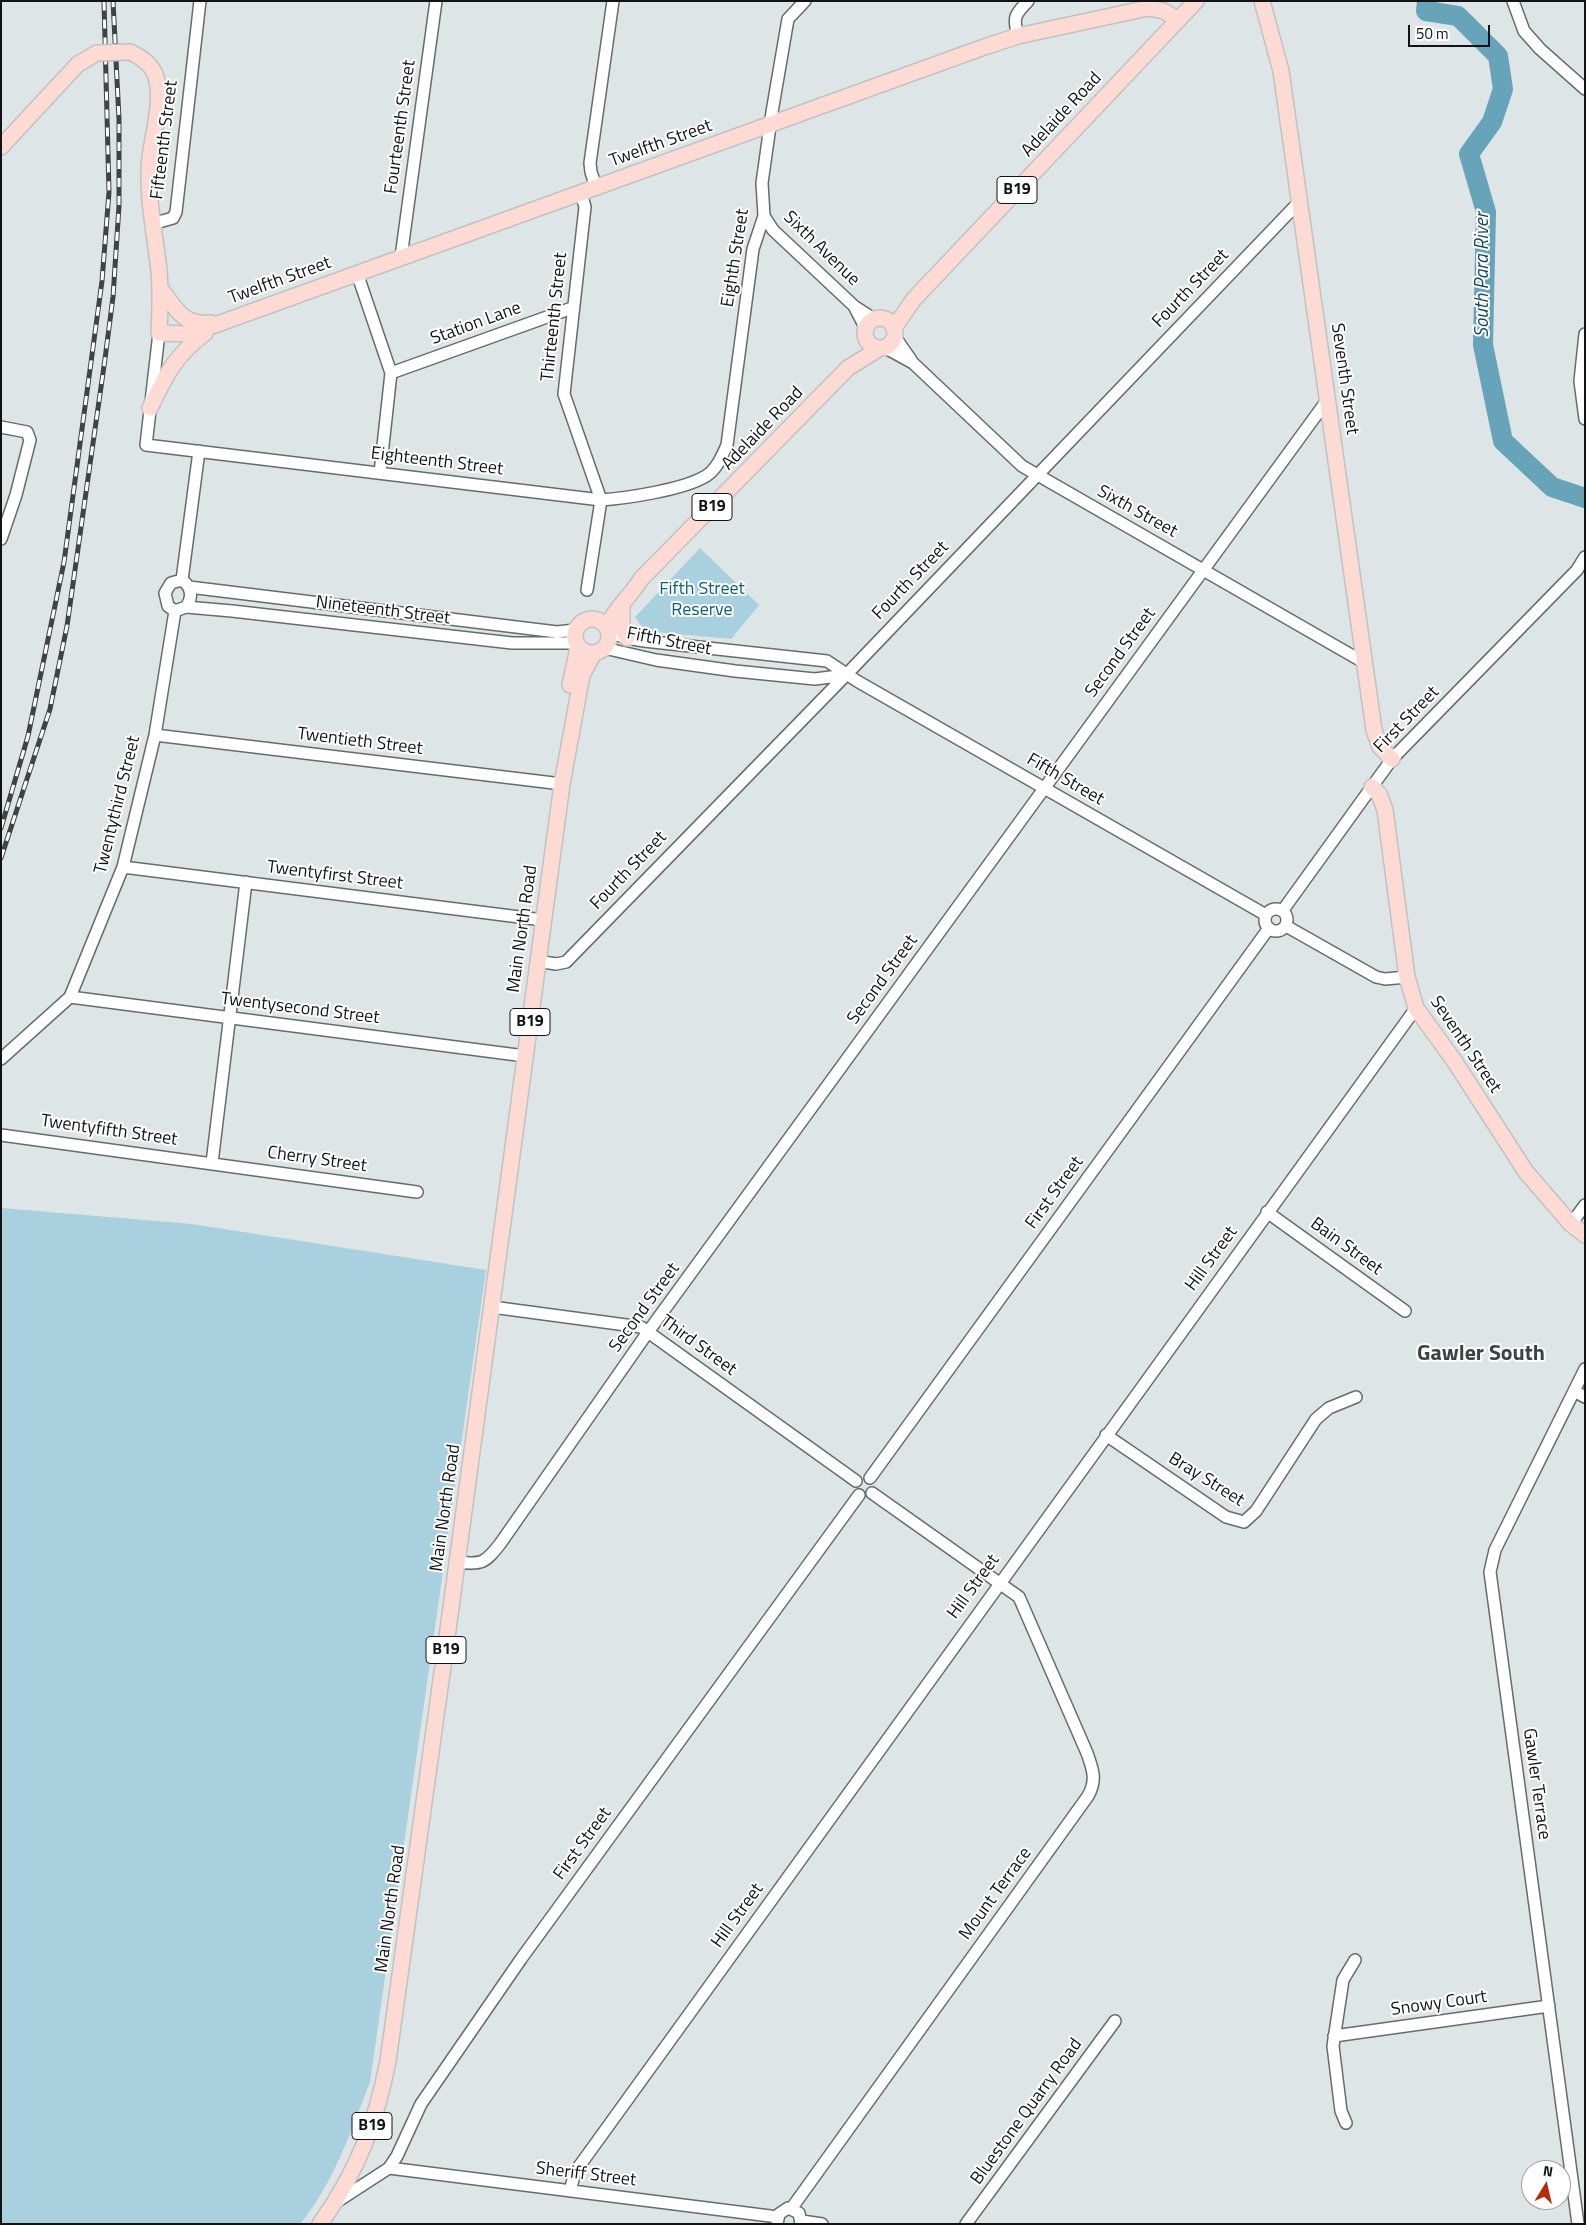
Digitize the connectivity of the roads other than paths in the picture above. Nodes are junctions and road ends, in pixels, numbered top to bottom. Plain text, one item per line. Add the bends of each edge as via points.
1 (200, 1) edge
2 (436, 1) edge
3 (613, 1) edge
4 (805, 1) edge
5 (1028, 1) edge
6 (1142, 1) edge
7 (1196, 1) edge
8 (1262, 1) edge
9 (1513, 1) edge
10 (1104, 17) junction
11 (1178, 20) junction
12 (1018, 36) junction
13 (1585, 89) edge
14 (769, 125) junction
15 (1, 147) edge
16 (596, 187) junction
17 (581, 193) junction
18 (1300, 201) junction
19 (764, 216) junction
20 (152, 224) junction
21 (402, 257) junction
22 (357, 273) junction
23 (160, 288) junction
24 (572, 308) junction
25 (218, 323) junction
26 (880, 328) junction
27 (159, 333) junction
28 (1585, 334) edge
29 (882, 347) junction
30 (913, 363) junction
31 (848, 368) junction
32 (392, 373) junction
33 (1328, 399) junction
34 (150, 408) junction
35 (1585, 420) edge
36 (1, 426) edge
37 (146, 445) joint
38 (199, 451) junction
39 (717, 465) joint
40 (380, 473) junction
41 (1036, 475) junction
42 (601, 500) junction
43 (1, 539) edge
44 (1585, 557) edge
45 (1203, 569) junction
46 (1581, 573) edge
47 (641, 579) junction
48 (185, 584) junction
49 (588, 590) dead end
50 (622, 604) junction
51 (180, 609) junction
52 (603, 626) junction
53 (627, 638) junction
54 (577, 640) junction
55 (599, 651) junction
56 (1365, 664) junction
57 (846, 675) junction
58 (155, 735) junction
59 (1392, 759) junction
60 (562, 784) junction
61 (1372, 786) junction
62 (1044, 788) junction
63 (124, 867) junction
64 (246, 882) junction
65 (1282, 910) junction
66 (1266, 915) junction
67 (542, 920) junction
68 (1286, 926) junction
69 (1269, 928) junction
70 (537, 962) junction
71 (1407, 977) junction
72 (70, 997) junction
73 (1416, 1008) junction
74 (229, 1017) junction
75 (525, 1056) junction
76 (1, 1059) edge
77 (1, 1135) edge
78 (212, 1163) junction
79 (417, 1192) dead end
80 (1585, 1205) edge
81 (1267, 1212) junction
82 (1571, 1224) junction
83 (1585, 1235) edge
84 (492, 1307) junction
85 (1404, 1311) dead end
86 (648, 1332) junction
87 (1585, 1369) edge
88 (1574, 1392) junction
89 (1356, 1397) dead end
90 (1585, 1397) edge
91 (1106, 1436) junction
92 (870, 1478) junction
93 (856, 1481) junction
94 (872, 1493) junction
95 (859, 1495) junction
96 (458, 1562) junction
97 (1000, 1582) junction
98 (1355, 1960) dead end
99 (1549, 2006) junction
100 (1115, 2021) dead end
101 (1334, 2036) junction
102 (1346, 2123) dead end
103 (389, 2168) junction
104 (570, 2191) junction
105 (334, 2204) junction
106 (791, 2208) junction
107 (778, 2220) edge
108 (802, 2222) edge
109 (320, 2224) edge
110 (822, 2224) edge
111 (966, 2224) edge
112 (1578, 2224) edge

1 - 20 street, Fifteenth Street via 176,212 166,222
2 - 21 street, Fourteenth Street
3 - 16 street via 590,163
4 - 14 street, Eighth Street via 788,19
5 - 12 street via 1017,12 1014,22
6 - 10 main road via 1124,5
7 - 11 main road, Adelaide Road / B19
8 - 18 main road, Seventh Street via 1281,71
9 - 13 street via 1524,31 1540,50
10 - 11 main road, Twelfth Street via 1153,8
10 - 12 main road, Twelfth Street
11 - 26 main road, Adelaide Road / B19 via 914,299
12 - 14 main road, Twelfth Street
14 - 16 main road, Twelfth Street
14 - 19 street, Eighth Street via 762,183
15 - 20 main road, bridge via 86,57 97,53 130,52 141,57 156,77 158,92 149,180
16 - 17 main road, Twelfth Street
17 - 21 main road, Twelfth Street
17 - 24 street, Thirteenth Street via 585,207
18 - 33 main road, Seventh Street
18 - 41 street, Fourth Street
19 - 26 street, Sixth Avenue via 773,230
19 - 39 street, Eighth Street via 753,249 727,445
20 - 23 main road, Fifteenth Street
21 - 22 main road, Twelfth Street
22 - 25 main road, Twelfth Street
22 - 32 street
23 - 25 main road via 182,316 197,324
23 - 27 main road, Fifteenth Street
24 - 32 street, Station Lane
24 - 42 street, Thirteenth Street via 564,394
25 - 27 main road, Twelfth Street via 190,334
25 - 34 main road via 184,349 166,375
26 - 29 main road via 870,343
26 - 30 street, Sixth Street
26 - 31 main road, Adelaide Road / B19
27 - 34 street, Fifteenth Street
28 - 35 street via 1580,381
29 - 30 street, Sixth Street
29 - 31 main road, Adelaide Road / B19
30 - 41 street, Sixth Street via 1022,466
31 - 47 main road, Adelaide Road / B19
32 - 40 street
33 - 45 street, Second Street
33 - 56 main road, Seventh Street
34 - 37 street, Fifteenth Street
36 - 43 street via 27,432 30,440
37 - 38 street, Eighteenth Street
38 - 40 street, Eighteenth Street
38 - 48 street
39 - 42 street, Eighteenth Street via 706,476 683,485
40 - 42 street, Eighteenth Street
41 - 45 street, Sixth Street
41 - 57 street, Fourth Street
42 - 49 street, Thirteenth Street
44 - 46 street, First Street
45 - 56 street, Sixth Street
45 - 62 street, Second Street
46 - 59 street, First Street
47 - 50 main road, Adelaide Road / B19
47 - 52 main road, Adelaide Road / B19 via 623,591
48 - 51 street via 191,597
48 - 51 street via 171,583 164,593 168,606
48 - 54 street, Nineteenth Street via 557,632
50 - 52 main road, Adelaide Road / B19
50 - 53 main road via 622,628
51 - 54 street, Nineteenth Street via 232,611 512,643
51 - 58 street, Twentythird Street
52 - 53 street, Fifth Street
52 - 54 main road, B19 via 583,621
52 - 55 main road, B19 via 608,643
53 - 57 street, Fifth Street via 827,661
54 - 55 main road via 586,652
54 - 60 main road, B19 via 565,728
55 - 57 street, Fifth Street via 623,651 656,660 735,672 815,679
55 - 60 main road, B19 via 582,675
56 - 59 main road, Seventh Street via 1374,730 1380,747
57 - 62 street, Fifth Street
57 - 70 street, Fourth Street via 566,962
58 - 60 street, Twentieth Street
58 - 63 street, Twentythird Street
59 - 61 street, First Street
60 - 67 main road, Main North Road / B19
61 - 65 street, First Street
61 - 71 main road, Seventh Street via 1385,810
62 - 66 street, Fifth Street
62 - 86 street, Second Street
63 - 64 street, Twentyfirst Street
63 - 72 street, Twentythird Street
64 - 67 street, Twentyfirst Street
64 - 74 street
65 - 66 street via 1272,909
65 - 68 street via 1287,916
66 - 69 street via 1265,922
67 - 70 main road, Main North Road / B19
68 - 69 street via 1276,931
68 - 71 street via 1376,977
69 - 92 street, First Street
70 - 75 main road, Main North Road / B19
71 - 73 main road, Seventh Street
72 - 74 street, Twentysecond Street
72 - 76 street, Twentythird Street
73 - 81 street, Hill Street
73 - 82 main road, Seventh Street via 1526,1172
74 - 75 street, Twentysecond Street
74 - 78 street
75 - 84 main road, Main North Road / B19
77 - 78 street, Twentyfifth Street
78 - 79 street, Cherry Street
80 - 82 street
81 - 85 street, Bain Street
81 - 91 street, Hill Street
82 - 83 main road, Seventh Street
84 - 86 street, Third Street via 641,1327
84 - 96 main road, Main North Road / B19
86 - 93 street, Third Street
86 - 96 street, Second Street via 490,1556 481,1563
87 - 88 street, Gawler Terrace
88 - 90 street
88 - 99 street, Gawler Terrace via 1495,1550 1490,1572
89 - 91 street, Bray Street via 1329,1408 1316,1419 1256,1511 1244,1522 1226,1517
91 - 97 street, Hill Street
92 - 93 street via 862,1477
92 - 94 street via 875,1485
93 - 95 street via 854,1489
94 - 95 street via 867,1497
94 - 97 street
95 - 103 street, First Street via 521,1959 421,2104
96 - 105 main road, Main North Road / B19 via 382,2093 367,2141
97 - 104 street, Hill Street via 575,2172
97 - 106 street, Mount Terrace via 1019,1597 1088,1753 1095,1775 1094,1783 1088,1796
98 - 101 street via 1343,1980
99 - 101 street, Snowy Court
99 - 112 street, Gawler Terrace
100 - 111 street, Bluestone Quarry Road
101 - 102 street via 1341,2111
103 - 104 street, Sheriff Street
103 - 105 street, First Street
104 - 107 street, Sheriff Street
105 - 109 main road, Main North Road / B19
106 - 107 street, Mount Terrace via 783,2210
106 - 108 street via 799,2213
108 - 110 street

